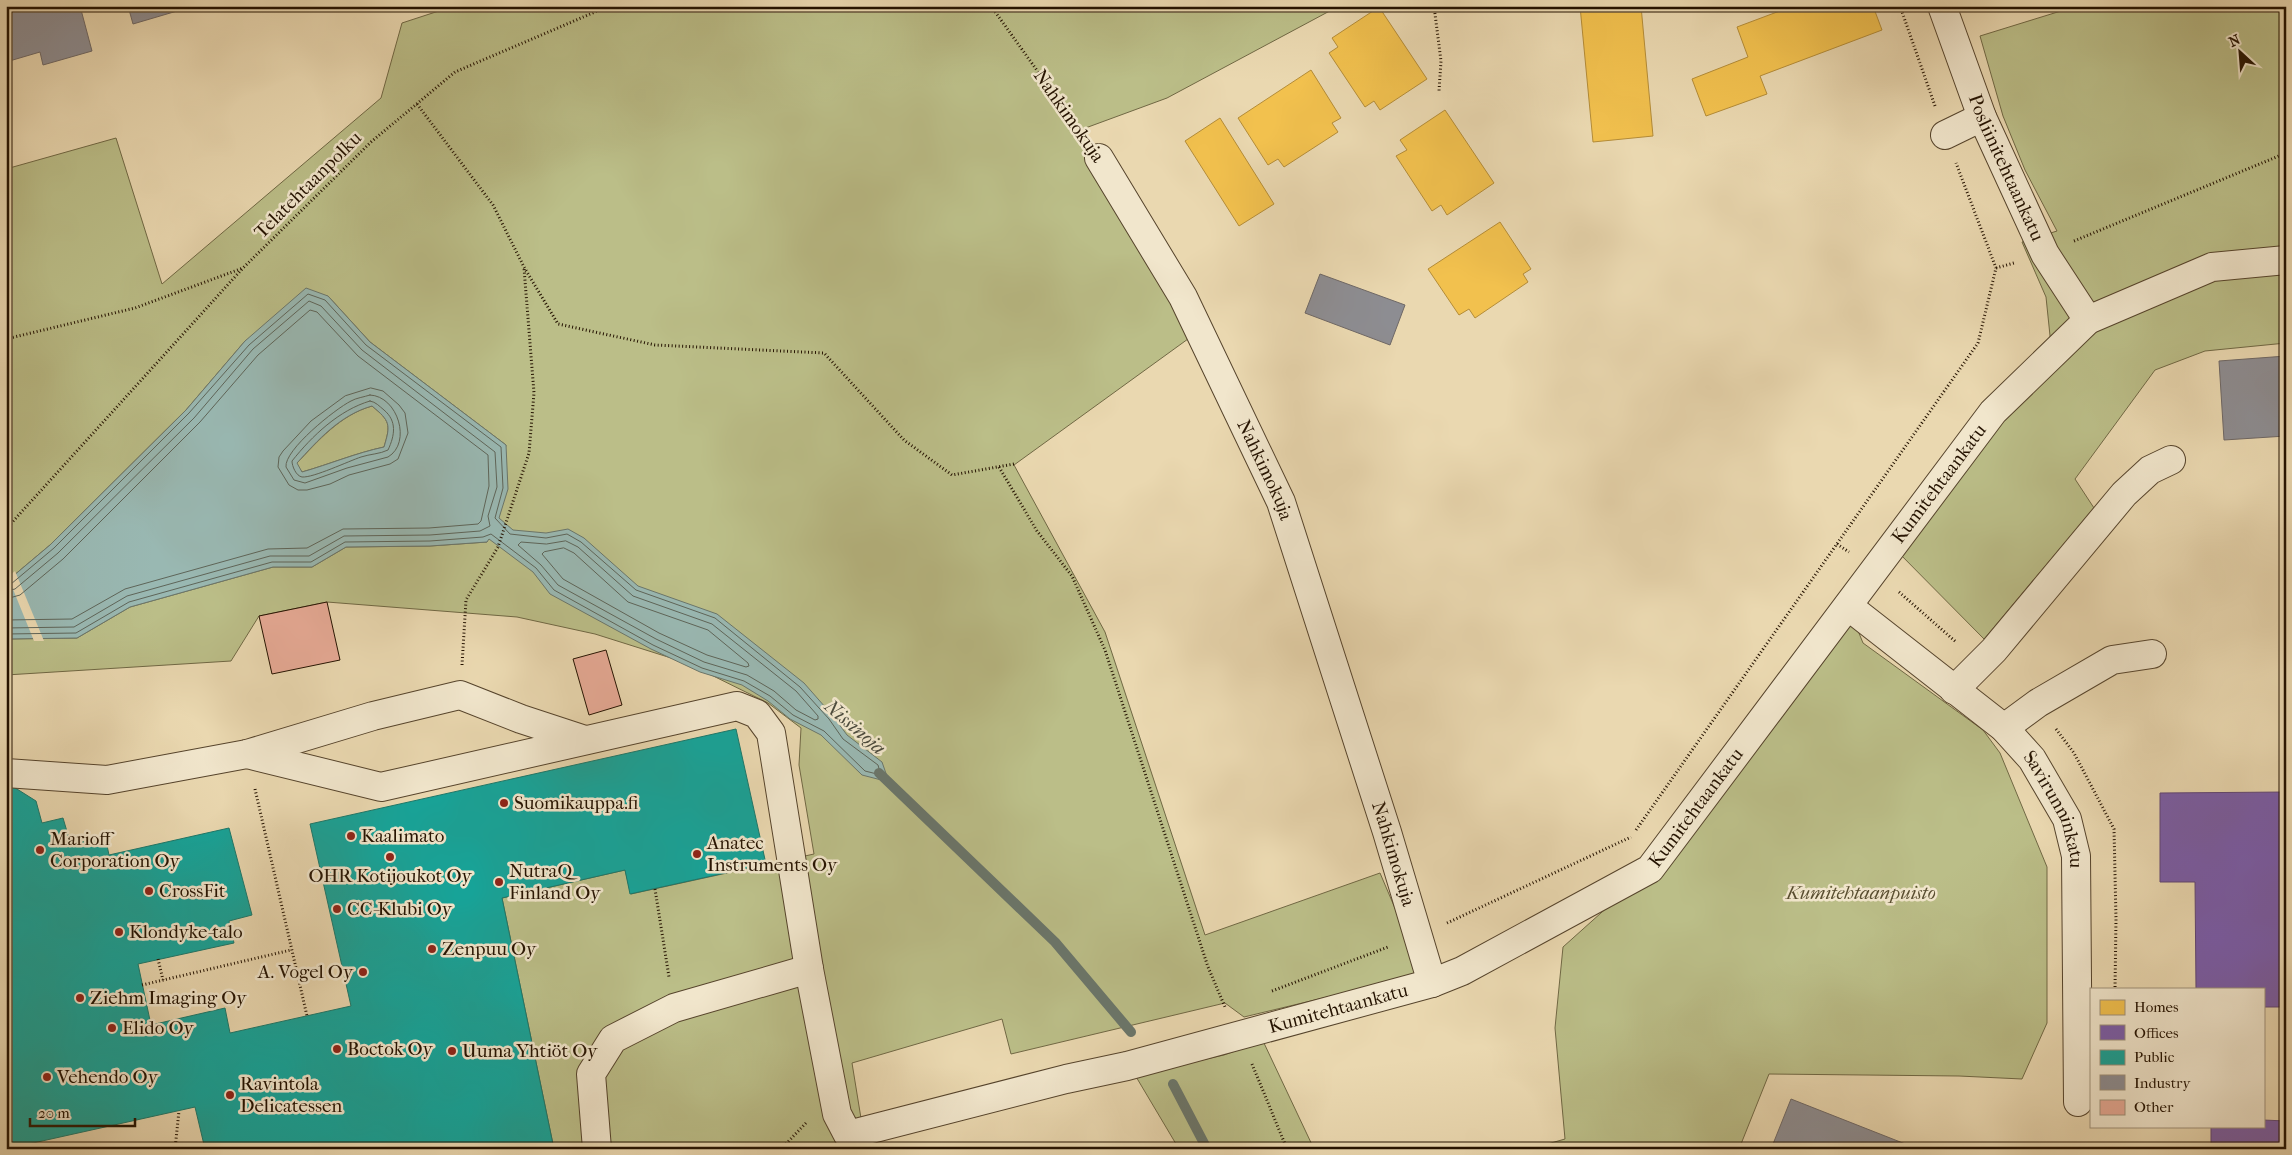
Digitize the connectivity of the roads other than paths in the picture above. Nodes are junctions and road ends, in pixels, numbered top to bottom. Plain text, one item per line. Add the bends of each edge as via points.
1 (1942, 6) edge
2 (1982, 117) junction
3 (1945, 136) road end
4 (1099, 158) road end
5 (2286, 260) edge
6 (2088, 320) junction
7 (2171, 460) dead end
8 (1848, 606) junction
9 (2152, 654) dead end
10 (1954, 690) junction
11 (2004, 728) junction
12 (585, 740) junction
13 (247, 754) junction
14 (6, 773) edge
15 (810, 969) junction
16 (1432, 983) junction
17 (2078, 1102) dead end
18 (597, 1149) edge

1 - 2 street, Posliinitehtaankatu
2 - 3 street
2 - 6 street, Posliinitehtaankatu via 2045,254
4 - 16 street, Nahkimokuja via 1183,297 1281,502
5 - 6 street, Kumitehtaankatu via 2212,267
6 - 8 street, Kumitehtaankatu via 1993,412
7 - 10 street via 2150,470 2124,494 1989,656
8 - 10 street, Savirunninkatu
8 - 16 street, Kumitehtaankatu via 1650,869 1462,971
9 - 11 street via 2112,660 2038,703
10 - 11 street, Savirunninkatu
11 - 17 street, Savirunninkatu via 2032,759 2067,819 2076,856
12 - 13 street via 381,787
12 - 13 street via 460,695 373,716
12 - 15 street via 738,706 757,714 771,733
13 - 14 street via 107,780
15 - 16 street, Kumitehtaankatu via 837,1114 848,1135 1127,1066
15 - 18 street via 674,1008 612,1039 591,1074

